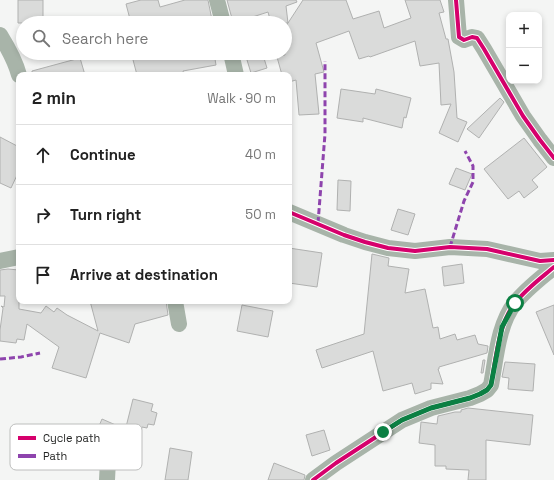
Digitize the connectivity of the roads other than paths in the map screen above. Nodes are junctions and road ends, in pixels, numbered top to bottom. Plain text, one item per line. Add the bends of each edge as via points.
1 (217, 0) edge
2 (456, 0) edge
3 (221, 16) edge
4 (0, 35) edge
5 (232, 60) edge
6 (18, 72) edge
7 (235, 72) edge
8 (554, 158) edge
9 (292, 213) edge
10 (16, 258) edge
11 (554, 260) edge
12 (0, 261) edge
13 (554, 267) edge
14 (176, 304) edge
15 (179, 324) dead end
16 (108, 470) edge
17 (107, 480) edge
18 (313, 480) edge

1 - 3 street
2 - 8 street via 460,37 464,40 477,38 523,116
4 - 6 street via 15,61
5 - 7 street
9 - 11 street via 344,235 388,248 415,251 450,247 487,249 540,261
10 - 12 street
13 - 18 street via 515,303 507,317 502,327 491,385 487,390 402,420
14 - 15 street
16 - 17 street

